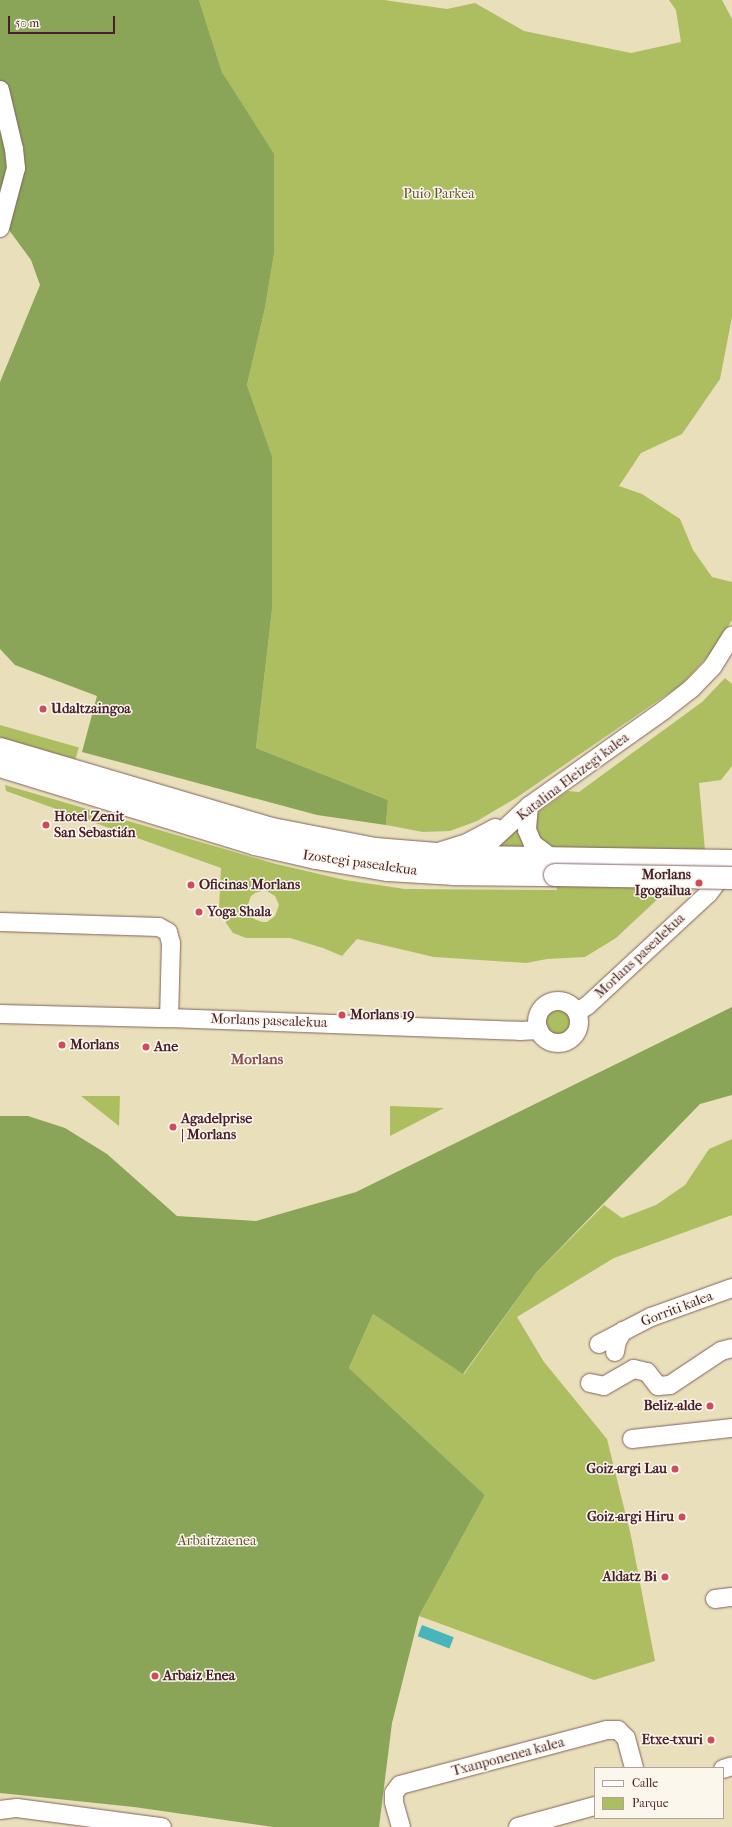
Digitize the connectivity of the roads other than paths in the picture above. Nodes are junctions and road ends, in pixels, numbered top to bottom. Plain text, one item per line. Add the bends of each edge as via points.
1 (0, 90) edge
2 (0, 228) edge
3 (732, 636) edge
4 (0, 749) edge
5 (0, 766) edge
6 (530, 806) junction
7 (428, 854) junction
8 (474, 857) junction
9 (732, 861) edge
10 (554, 867) junction
11 (388, 870) junction
12 (732, 878) edge
13 (0, 922) edge
14 (577, 1012) junction
15 (0, 1014) edge
16 (169, 1018) junction
17 (539, 1030) junction
18 (732, 1288) edge
19 (607, 1348) dead end
20 (732, 1348) edge
21 (590, 1383) dead end
22 (732, 1428) edge
23 (632, 1439) dead end
24 (634, 1767) edge
25 (594, 1806) edge
26 (0, 1810) edge
27 (162, 1827) edge
28 (401, 1827) edge
29 (518, 1827) edge

1 - 2 street via 16,168
3 - 6 street, Katalina Eleizegi kalea via 713,666 692,688
4 - 7 main road, Izostegi pasealekua via 272,829 375,849
5 - 11 main road, Izostegi pasealekua via 255,844 316,858
6 - 7 street via 467,844
6 - 8 street, Katalina Eleizegi kalea
6 - 10 street via 527,830 533,844
7 - 8 main road, Izostegi pasealekua
8 - 10 main road, Izostegi pasealekua
8 - 11 street, Katalina Eleizegi kalea via 455,865
9 - 10 main road, Izostegi pasealekua
9 - 14 street, Morlans pasealekua via 708,894 588,1005
10 - 11 main road, Izostegi pasealekua via 454,874
10 - 12 main road, Izostegi pasealekua, bridge
13 - 16 street via 159,927 168,932 172,943
14 - 17 street via 567,1003 554,1002 547,1005 538,1017
14 - 17 street via 579,1029 576,1035 564,1043 550,1041 541,1035
15 - 16 street, Morlans pasealekua
16 - 17 street, Morlans pasealekua
18 - 19 street, Gorriti kalea via 651,1317 623,1332 617,1341
20 - 21 street via 721,1351 670,1385 658,1386 647,1372 634,1369 604,1386
22 - 23 street
24 - 28 street, Txanponenea kalea via 626,1738 618,1730 607,1730 400,1786 394,1793 394,1802
25 - 29 street
26 - 27 street via 17,1808

